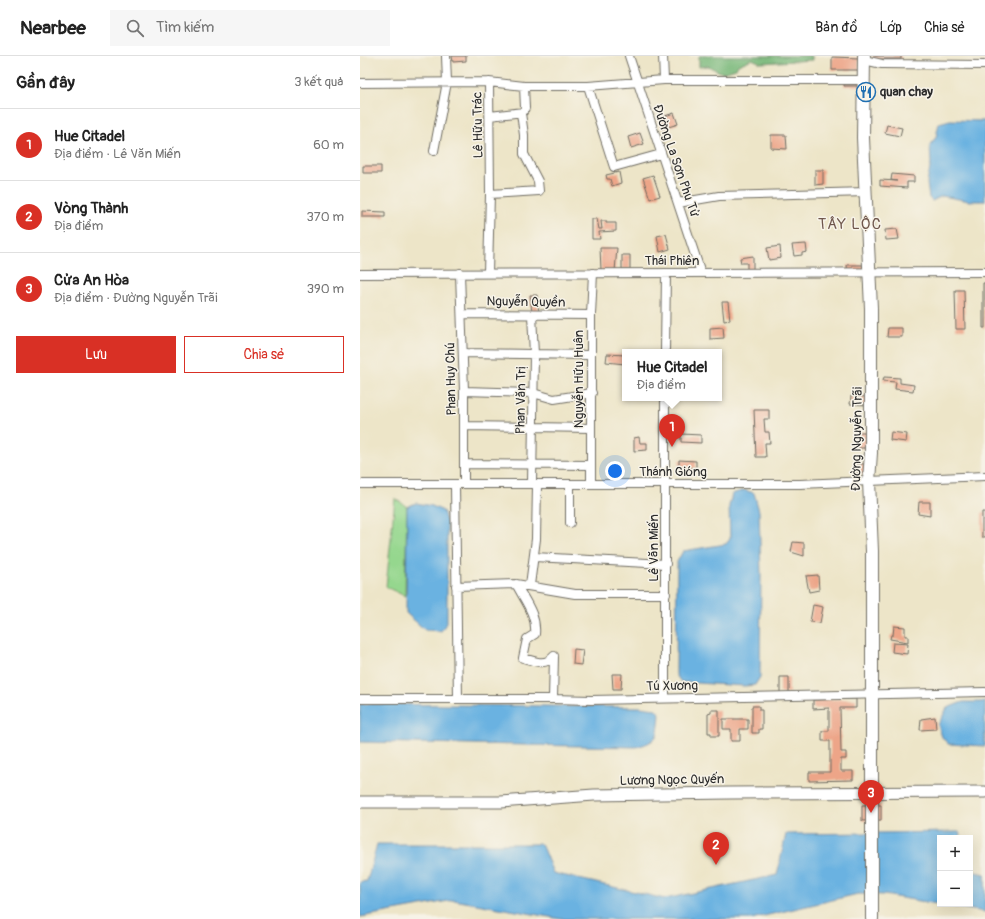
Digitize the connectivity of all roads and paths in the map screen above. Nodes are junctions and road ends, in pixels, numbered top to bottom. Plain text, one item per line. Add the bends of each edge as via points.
1 (446, 56) edge
2 (629, 56) edge
3 (663, 56) edge
4 (864, 58) edge
5 (985, 65) edge
6 (664, 80) junction
7 (863, 80) junction
8 (447, 82) junction
9 (489, 82) junction
10 (638, 82) junction
11 (360, 83) edge
12 (524, 86) junction
13 (588, 86) junction
14 (521, 113) junction
15 (490, 116) junction
16 (434, 151) dead end
17 (661, 154) junction
18 (867, 192) junction
19 (490, 194) junction
20 (678, 203) junction
21 (870, 272) junction
22 (985, 272) edge
23 (460, 273) junction
24 (488, 273) junction
25 (592, 273) junction
26 (666, 273) junction
27 (701, 273) junction
28 (360, 274) edge
29 (462, 314) junction
30 (532, 315) junction
31 (591, 315) junction
32 (664, 349) edge
33 (462, 353) junction
34 (534, 354) junction
35 (591, 355) junction
36 (464, 391) junction
37 (533, 393) junction
38 (592, 393) junction
39 (665, 401) edge
40 (464, 426) junction
41 (533, 427) junction
42 (591, 428) junction
43 (465, 464) junction
44 (591, 464) junction
45 (533, 465) junction
46 (985, 476) edge
47 (869, 481) junction
48 (360, 484) edge
49 (459, 484) junction
50 (570, 484) junction
51 (591, 484) junction
52 (665, 484) junction
53 (535, 485) junction
54 (570, 524) dead end
55 (534, 558) junction
56 (666, 564) junction
57 (516, 584) junction
58 (530, 585) junction
59 (456, 586) junction
60 (666, 594) junction
61 (985, 692) edge
62 (871, 695) junction
63 (665, 698) junction
64 (360, 699) edge
65 (458, 699) junction
66 (552, 699) junction
67 (985, 792) edge
68 (871, 794) junction
69 (360, 802) edge
70 (872, 919) edge

1 - 8 street
2 - 10 street, Đường La Sơn Phu Tử
3 - 6 street
4 - 5 street via 882,64
4 - 7 main road, Đường Nguyễn Trãi
6 - 7 street
6 - 10 street
7 - 18 main road, Đường Nguyễn Trãi via 863,138
8 - 9 street, Lê Hữu Trác
8 - 11 street, Lê Hữu Trác
8 - 16 street
9 - 12 street
9 - 15 street, Lê Hữu Trác
10 - 13 street
10 - 17 street, Đường La Sơn Phu Tử
12 - 13 street
12 - 14 street via 525,110
13 - 17 street via 614,167
14 - 15 street
14 - 19 street via 524,154 538,181 539,191
15 - 19 street, Lê Hữu Trác
17 - 20 street, Đường La Sơn Phu Tử
18 - 20 street via 719,196
18 - 21 main road, Đường Nguyễn Trãi
19 - 24 street, Lê Hữu Trác
20 - 27 street, Đường La Sơn Phu Tử
21 - 22 street, Thái Phiên
21 - 27 street, Thái Phiên
21 - 47 main road, Đường Nguyễn Trãi
23 - 24 street, Thái Phiên
23 - 28 street, Thái Phiên
23 - 29 street, Phan Huy Chú
24 - 25 street, Thái Phiên
25 - 26 street, Thái Phiên
25 - 31 street, Nguyễn Hữu Huân
26 - 27 street, Thái Phiên
26 - 32 street
29 - 30 street, Nguyễn Quyền
29 - 33 street, Phan Huy Chú
30 - 31 street, Nguyễn Quyền
30 - 34 street, Phan Văn Trị
31 - 35 street, Nguyễn Hữu Huân
33 - 34 street
33 - 36 street, Phan Huy Chú
34 - 35 street
34 - 37 street, Phan Văn Trị
35 - 38 street, Nguyễn Hữu Huân
36 - 37 street
36 - 40 street, Phan Huy Chú
37 - 38 street via 554,399
37 - 41 street, Phan Văn Trị
38 - 42 street, Nguyễn Hữu Huân
39 - 52 street, Lê Văn Miến
40 - 41 street
40 - 43 street, Phan Huy Chú
41 - 42 street
41 - 45 street, Phan Văn Trị
42 - 44 street, Nguyễn Hữu Huân
43 - 45 street
43 - 49 street, Phan Huy Chú
44 - 45 street
44 - 51 street, Nguyễn Hữu Huân
45 - 53 street, Phan Văn Trị
46 - 47 street, Thánh Gióng
47 - 52 street, Thánh Gióng
47 - 62 main road, Đường Nguyễn Trãi via 872,551
48 - 49 street, Thánh Gióng
49 - 53 street, Thánh Gióng
49 - 59 street, Phan Huy Chú
50 - 51 street, Thánh Gióng
50 - 53 street, Thánh Gióng
50 - 54 street
51 - 52 street, Thánh Gióng
52 - 56 street, Lê Văn Miến
53 - 55 street, Phan Văn Trị
55 - 56 street
55 - 58 street, Phan Văn Trị
56 - 60 street, Lê Văn Miến
57 - 58 street
57 - 59 street
57 - 66 street via 536,623 534,634 527,639 523,658 543,664 554,656
58 - 60 street via 575,594
59 - 65 street, Phan Huy Chú
60 - 63 street, Lê Văn Miến
61 - 62 street, Tú Xương
62 - 63 street, Tú Xương
62 - 68 main road, Đường Nguyễn Trãi
63 - 66 street, Tú Xương
64 - 65 street, Tú Xương
65 - 66 street, Tú Xương
67 - 68 street, Lương Ngọc Quyến
68 - 69 street, Lương Ngọc Quyến via 730,792 594,795 502,802
68 - 70 main road, Đường Nguyễn Trãi

